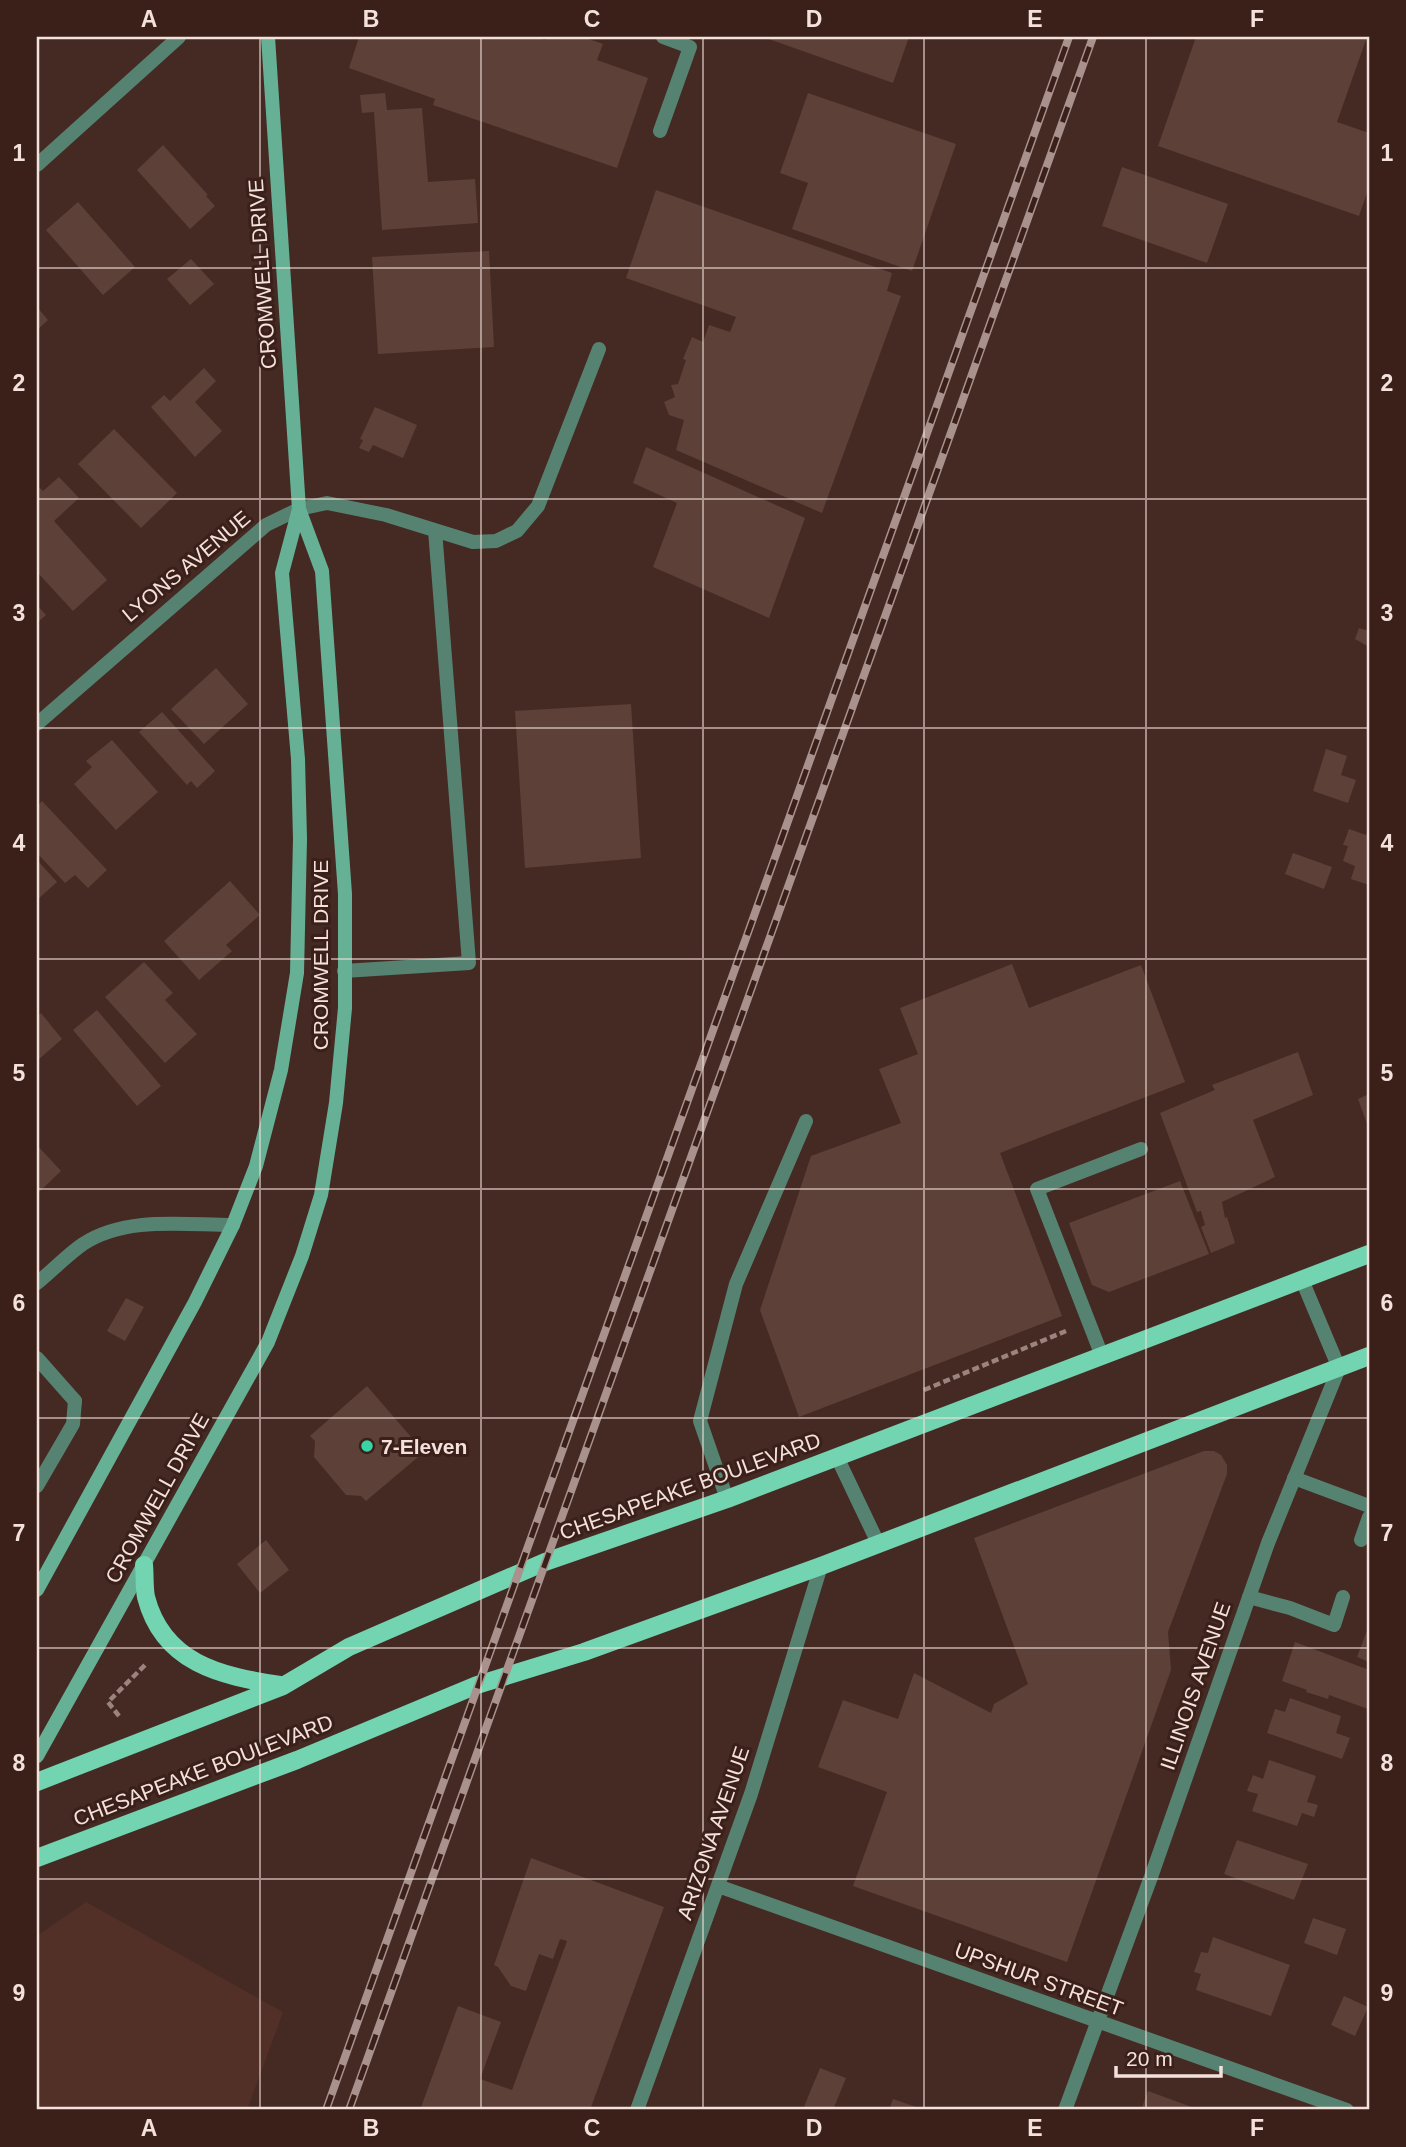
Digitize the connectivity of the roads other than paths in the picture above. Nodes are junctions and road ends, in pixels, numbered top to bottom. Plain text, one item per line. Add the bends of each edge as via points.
1 (179, 37) edge
2 (268, 37) edge
3 (663, 37) edge
4 (660, 131) dead end
5 (37, 165) edge
6 (599, 349) dead end
7 (299, 509) junction
8 (435, 530) junction
9 (37, 724) edge
10 (344, 971) junction
11 (806, 1121) dead end
12 (1141, 1149) dead end
13 (233, 1225) junction
14 (1369, 1254) edge
15 (1301, 1280) junction
16 (37, 1283) edge
17 (1102, 1356) junction
18 (1369, 1356) edge
19 (37, 1358) edge
20 (1339, 1368) junction
21 (836, 1457) junction
22 (1294, 1478) junction
23 (37, 1486) edge
24 (727, 1499) junction
25 (1369, 1506) edge
26 (1369, 1517) edge
27 (1361, 1540) dead end
28 (878, 1543) junction
29 (144, 1565) junction
30 (821, 1566) junction
31 (38, 1586) edge
32 (1249, 1597) junction
33 (1343, 1597) dead end
34 (283, 1686) junction
35 (37, 1756) edge
36 (37, 1782) edge
37 (37, 1858) edge
38 (718, 1886) junction
39 (1097, 2022) junction
40 (637, 2110) edge
41 (1065, 2110) edge
42 (1347, 2110) edge

1 - 5 street
2 - 7 street, CROMWELL DRIVE
3 - 4 street via 690,47
6 - 8 street, LYONS AVENUE via 533,515 517,531 496,541 473,542
7 - 8 street, LYONS AVENUE via 327,503 386,514
7 - 9 street, LYONS AVENUE via 266,525
7 - 10 street, CROMWELL DRIVE via 322,571 345,894
7 - 13 street, CROMWELL DRIVE via 282,573 298,759 296,973 281,1070 257,1166
8 - 10 street via 469,963
10 - 29 street, CROMWELL DRIVE via 336,1103 321,1195 302,1256 268,1342
11 - 24 street via 736,1284 700,1421
12 - 17 street via 1037,1189
13 - 16 street via 139,1224 113,1230 83,1244
13 - 31 street, CROMWELL DRIVE
14 - 15 main road, CHESAPEAKE BOULEVARD
15 - 17 main road, CHESAPEAKE BOULEVARD
15 - 20 street
17 - 21 main road, CHESAPEAKE BOULEVARD
18 - 20 main road, CHESAPEAKE BOULEVARD
19 - 23 street via 75,1401 73,1424
20 - 22 street, ILLINOIS AVENUE
20 - 28 main road, CHESAPEAKE BOULEVARD
21 - 24 main road, CHESAPEAKE BOULEVARD
21 - 28 street
22 - 25 street
22 - 32 street, ILLINOIS AVENUE
24 - 34 main road, CHESAPEAKE BOULEVARD via 545,1562 349,1647
26 - 27 street
28 - 30 main road, CHESAPEAKE BOULEVARD
29 - 34 main road via 146,1595 155,1623 173,1648 214,1670
29 - 35 street, CROMWELL DRIVE
30 - 37 main road, CHESAPEAKE BOULEVARD via 584,1652 486,1682 297,1760
30 - 38 street, ARIZONA AVENUE
32 - 33 street via 1334,1625
32 - 39 street, ILLINOIS AVENUE
34 - 36 main road, CHESAPEAKE BOULEVARD
38 - 39 street, UPSHUR STREET
38 - 40 street, ARIZONA AVENUE
39 - 41 street, ILLINOIS AVENUE
39 - 42 street, UPSHUR STREET

